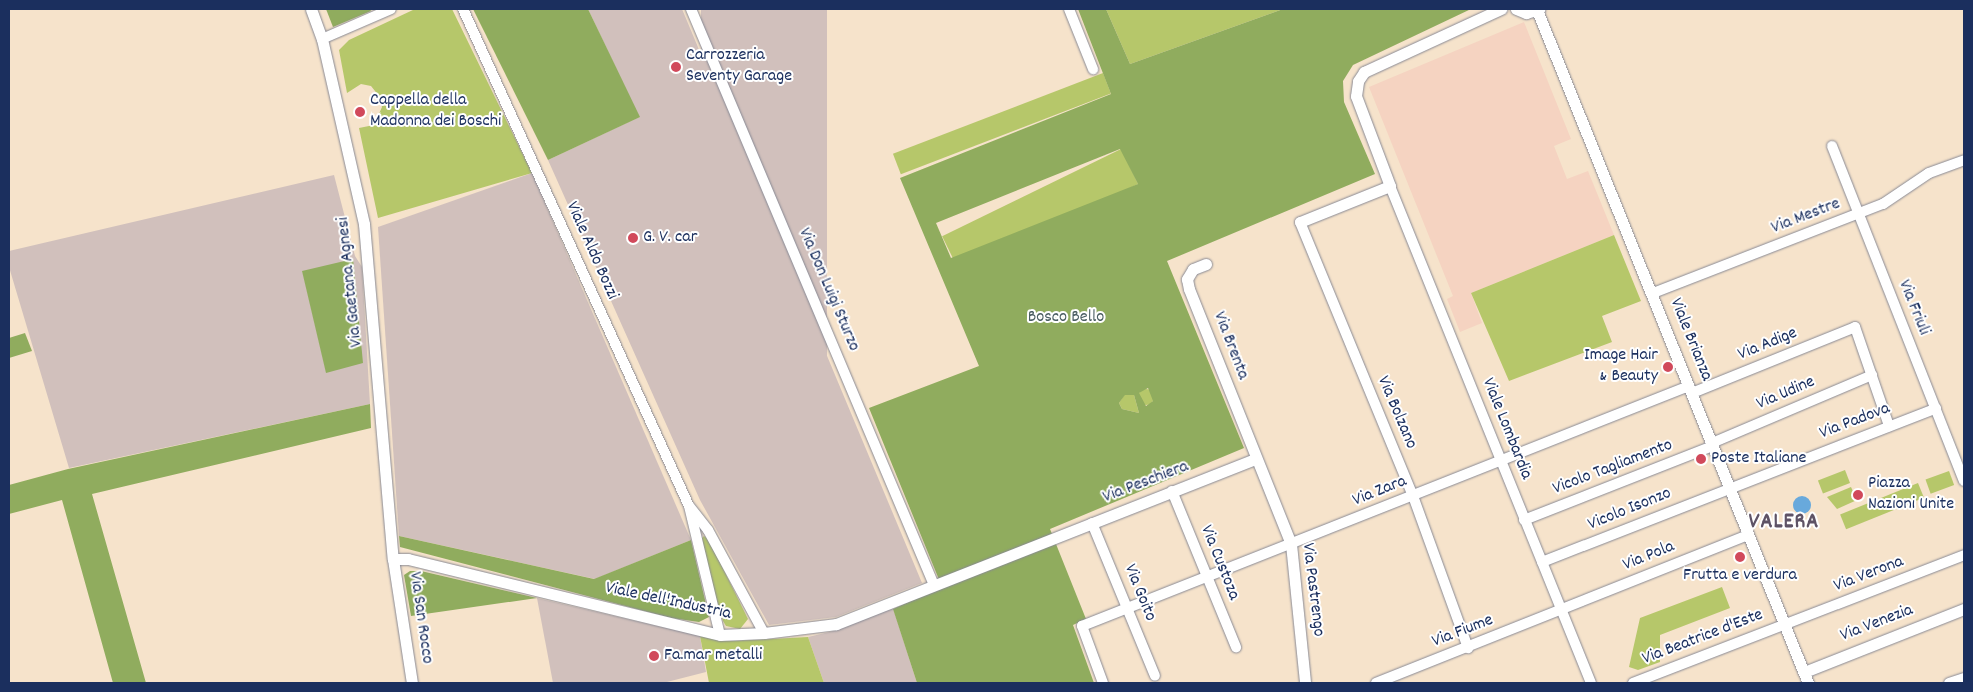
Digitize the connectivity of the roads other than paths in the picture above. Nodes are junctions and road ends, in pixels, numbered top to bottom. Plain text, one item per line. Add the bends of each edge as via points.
1 (310, 9) edge
2 (391, 9) edge
3 (463, 9) edge
4 (691, 9) edge
5 (1069, 9) edge
6 (1501, 9) edge
7 (1516, 9) edge
8 (1538, 10) edge
9 (322, 39) junction
10 (1093, 69) dead end
11 (1832, 146) dead end
12 (1964, 160) edge
13 (1390, 186) junction
14 (1859, 214) junction
15 (1300, 222) joint
16 (1206, 264) dead end
17 (1653, 293) junction
18 (1872, 375) junction
19 (1691, 389) junction
20 (1936, 408) junction
21 (1890, 426) junction
22 (1713, 444) junction
23 (1253, 454) junction
24 (1501, 461) junction
25 (1964, 481) edge
26 (1729, 487) junction
27 (1172, 491) junction
28 (1413, 496) junction
29 (689, 506) junction
30 (1524, 520) junction
31 (1092, 523) junction
32 (1748, 535) junction
33 (1291, 544) junction
34 (1964, 555) edge
35 (394, 558) junction
36 (1542, 562) junction
37 (1208, 577) junction
38 (934, 585) junction
39 (1128, 609) junction
40 (1964, 609) edge
41 (1562, 610) junction
42 (1786, 625) junction
43 (764, 633) junction
44 (720, 635) junction
45 (1236, 647) dead end
46 (1468, 648) junction
47 (1155, 676) dead end
48 (1806, 678) edge
49 (1964, 678) edge
50 (412, 683) edge
51 (1102, 683) edge
52 (1305, 683) edge
53 (1376, 683) edge
54 (1591, 683) edge
55 (1633, 683) edge
56 (1949, 683) edge

1 - 9 street, Via Gaetana Agnesi
2 - 9 street
3 - 29 street, Viale Aldo Bozzi
4 - 38 street, Via Don Luigi Sturzo
5 - 10 street
6 - 13 street via 1364,72 1358,81 1358,103
7 - 8 street, Viale Brianza via 1526,13
8 - 17 street, Viale Brianza
9 - 35 street, Via Gaetana Agnesi via 364,224
11 - 14 street, Via Friuli
12 - 14 street, Via Mestre via 1929,174 1883,204
13 - 15 street
13 - 24 street, Viale Lombardia
14 - 17 street, Via Mestre
14 - 20 street, Via Friuli
15 - 28 street, Via Bolzano
16 - 23 street, Via Brenta via 1193,269 1187,279 1189,289
17 - 19 street, Viale Brianza
18 - 19 street, Via Adige via 1856,328
18 - 21 street
18 - 22 street, Via Udine
19 - 22 street, Viale Brianza
19 - 24 street, Via Zara
20 - 21 street, Via Padova
20 - 25 street, Via Friuli
21 - 26 street, Via Padova
22 - 26 street, Viale Brianza
22 - 30 street, Vicolo Tagliamento
23 - 27 street, Via Peschiera
23 - 33 street, Via Pastrengo
24 - 28 street, Via Zara
24 - 30 street, Viale Lombardia
26 - 32 street, Viale Brianza
26 - 36 street, Vicolo Isonzo
27 - 31 street, Via Peschiera
27 - 37 street, Via Custoza
28 - 33 street, Via Zara
28 - 46 street, Via Bolzano
29 - 43 street, Viale Aldo Bozzi via 708,530
29 - 44 street, Viale Aldo Bozzi
30 - 36 street, Viale Lombardia
31 - 38 street, Via Peschiera
31 - 39 street, Via Goito
32 - 41 street, Via Pola
32 - 42 street, Viale Brianza
33 - 37 street, Via Zara
33 - 52 street, Via Pastrengo
34 - 42 street, Via Verona
35 - 44 street, Viale dell'Industria
35 - 50 street, Via San Rocco
36 - 41 street, Viale Lombardia
37 - 39 street, Via Zara
37 - 45 street, Via Custoza
38 - 43 street, Viale dell'Industria via 836,624
39 - 47 street, Via Goito
39 - 51 street, Via Zara via 1082,626
40 - 48 street, Via Venezia
41 - 46 street, Via Fiume
41 - 54 street, Viale Lombardia
42 - 48 street, Viale Brianza
42 - 55 street, Via Beatrice d'Este
43 - 44 street, Viale dell'Industria
46 - 53 street, Via Fiume
49 - 56 street

